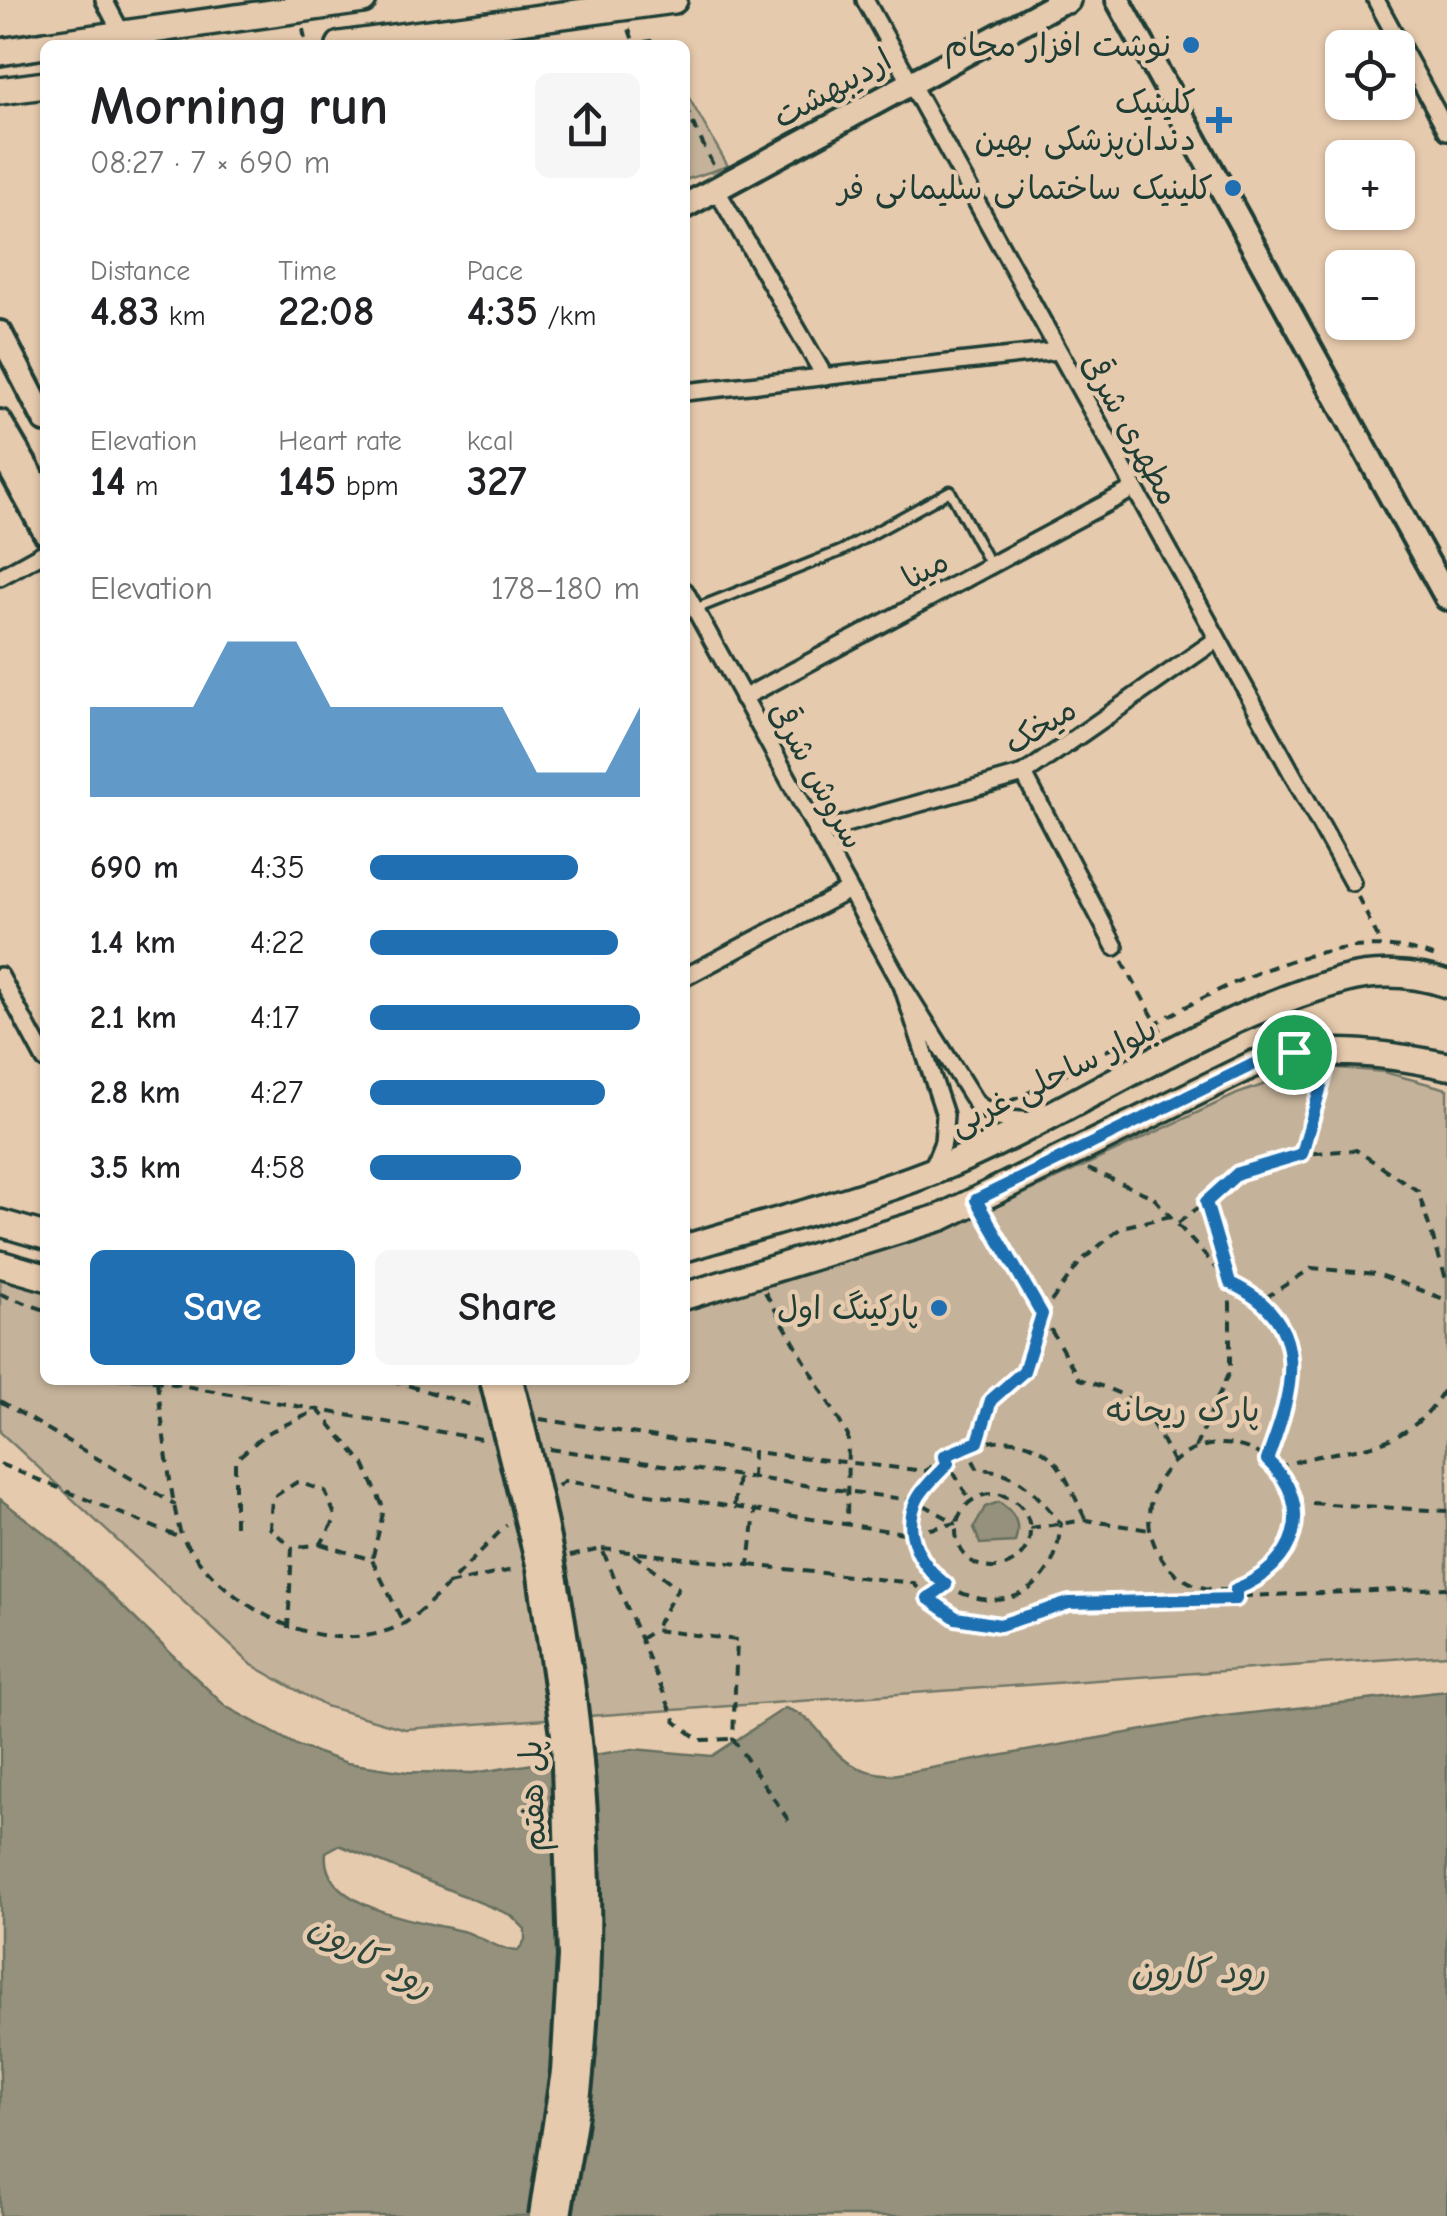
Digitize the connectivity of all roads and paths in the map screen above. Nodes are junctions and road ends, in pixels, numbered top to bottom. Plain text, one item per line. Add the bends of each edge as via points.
1 (104, 0) edge
2 (674, 0) edge
3 (865, 0) edge
4 (1065, 0) edge
5 (1118, 0) edge
6 (1376, 0) edge
7 (351, 1) edge
8 (122, 34) junction
9 (81, 40) edge
10 (397, 40) edge
11 (40, 46) edge
12 (0, 52) edge
13 (910, 83) junction
14 (40, 86) edge
15 (0, 91) edge
16 (690, 117) edge
17 (1447, 131) edge
18 (716, 189) junction
19 (690, 203) edge
20 (0, 334) edge
21 (1057, 350) junction
22 (826, 376) junction
23 (690, 391) edge
24 (40, 410) edge
25 (0, 422) edge
26 (0, 450) edge
27 (1132, 488) junction
28 (40, 490) edge
29 (40, 523) edge
30 (40, 555) edge
31 (990, 565) junction
32 (0, 577) edge
33 (1446, 592) edge
34 (690, 600) edge
35 (695, 609) junction
36 (1216, 640) junction
37 (743, 698) junction
38 (1024, 774) junction
39 (816, 832) junction
40 (1352, 882) joint
41 (850, 890) junction
42 (1115, 947) joint
43 (690, 974) edge
44 (1394, 974) junction
45 (0, 976) edge
46 (1447, 984) edge
47 (902, 985) junction
48 (1331, 1050) junction
49 (40, 1051) edge
50 (1173, 1053) junction
51 (1447, 1066) edge
52 (1033, 1121) junction
53 (1302, 1154) junction
54 (1062, 1158) junction
55 (931, 1172) junction
56 (976, 1200) junction
57 (1206, 1202) junction
58 (1170, 1216) junction
59 (0, 1223) edge
60 (1178, 1223) junction
61 (40, 1232) edge
62 (690, 1246) edge
63 (0, 1264) edge
64 (755, 1274) junction
65 (40, 1276) edge
66 (1447, 1282) edge
67 (1230, 1283) junction
68 (0, 1294) edge
69 (690, 1294) edge
70 (1264, 1298) junction
71 (1447, 1300) edge
72 (40, 1308) edge
73 (1042, 1314) junction
74 (1447, 1384) edge
75 (155, 1385) edge
76 (177, 1385) edge
77 (406, 1385) edge
78 (493, 1385) edge
79 (512, 1385) edge
80 (0, 1404) edge
81 (318, 1410) junction
82 (494, 1410) dead end
83 (533, 1418) dead end
84 (494, 1442) dead end
85 (978, 1442) junction
86 (534, 1447) dead end
87 (966, 1447) junction
88 (1195, 1448) junction
89 (753, 1452) junction
90 (944, 1456) junction
91 (1267, 1460) junction
92 (1173, 1461) junction
93 (851, 1463) junction
94 (948, 1463) junction
95 (0, 1464) edge
96 (1277, 1468) junction
97 (738, 1476) junction
98 (752, 1478) junction
99 (552, 1491) dead end
100 (916, 1500) junction
101 (970, 1501) junction
102 (1294, 1502) junction
103 (176, 1504) junction
104 (734, 1508) junction
105 (755, 1512) junction
106 (1447, 1512) edge
107 (514, 1518) dead end
108 (1086, 1520) junction
109 (956, 1523) junction
110 (1062, 1524) junction
111 (847, 1525) junction
112 (235, 1526) dead end
113 (1030, 1528) junction
114 (1149, 1530) junction
115 (910, 1534) junction
116 (182, 1538) junction
117 (321, 1544) junction
118 (292, 1548) junction
119 (602, 1549) junction
120 (630, 1552) junction
121 (567, 1557) dead end
122 (372, 1560) junction
123 (749, 1564) junction
124 (532, 1565) dead end
125 (946, 1585) junction
126 (444, 1586) junction
127 (1447, 1588) edge
128 (1236, 1589) junction
129 (928, 1598) junction
130 (1236, 1599) junction
131 (404, 1624) junction
132 (288, 1629) junction
133 (654, 1630) junction
134 (640, 1639) junction
135 (733, 1738) junction
136 (791, 1824) dead end
137 (540, 2216) edge
138 (559, 2216) edge

1 - 8 street
2 - 10 main road
3 - 13 street, مطهری شرقی
4 - 13 main road, اردیبهشت
5 - 33 main road
6 - 17 street
7 - 8 main road
8 - 9 main road
11 - 12 main road
13 - 18 main road, اردیبهشت
13 - 21 street, مطهری شرقی
14 - 15 main road
16 - 18 path via 715,165
18 - 19 main road, اردیبهشت
18 - 22 street
20 - 24 main road
21 - 22 street
21 - 27 street, مطهری شرقی
22 - 23 street
25 - 28 main road
26 - 29 main road
27 - 31 street, مینا
27 - 36 street, مطهری شرقی
30 - 32 street
31 - 35 lane via 950,491 841,552
31 - 37 street, مینا
34 - 35 street, سروش شرقی
35 - 37 street, سروش شرقی
36 - 38 street, میخک
36 - 40 street, مطهری شرقی
37 - 39 street, سروش شرقی
38 - 39 street, میخک
38 - 42 street
39 - 41 street, سروش شرقی
40 - 44 path
41 - 43 street
41 - 47 street, سروش شرقی
42 - 50 path
44 - 46 main road, بلوار ساحلی غربی
44 - 50 main road, بلوار ساحلی غربی via 1345,980
45 - 49 street
47 - 52 street via 976,1103 997,1118
47 - 55 street via 946,1114
48 - 51 main road
48 - 53 path
48 - 54 main road via 1254,1064
50 - 52 main road, بلوار ساحلی غربی
52 - 55 main road, بلوار ساحلی غربی
53 - 57 path via 1238,1173
53 - 66 path via 1356,1150 1418,1190
54 - 56 main road
54 - 58 path via 1153,1198
55 - 62 main road, بلوار ساحلی غربی
56 - 64 main road via 942,1217
56 - 73 path
57 - 60 path
57 - 67 path
58 - 60 path
58 - 73 path via 1122,1226 1081,1261
59 - 61 main road
60 - 67 path
63 - 65 main road
64 - 69 main road
64 - 93 path via 848,1436
67 - 70 path
67 - 88 path via 1230,1370
68 - 72 path
70 - 71 path via 1312,1268 1377,1274
70 - 91 path via 1286,1333 1291,1396
73 - 85 path via 1024,1371 991,1400
73 - 92 path via 1079,1379 1129,1394
74 - 96 path via 1403,1436
75 - 103 path
76 - 81 path
77 - 82 path
78 - 137 main road, پل هفتم, bridge via 539,1568 562,1734 570,1958 563,2072
79 - 138 main road, پل هفتم, bridge via 557,1565 580,1732 588,1958 581,2074
80 - 103 path
81 - 84 path
81 - 112 path via 268,1433 235,1460
81 - 122 path via 364,1464 384,1509
83 - 89 path
85 - 87 path
85 - 108 path via 1020,1441 1055,1462
86 - 97 path
87 - 90 path
87 - 110 path via 978,1470 1028,1484
88 - 91 path via 1245,1447
88 - 92 path
89 - 93 path
89 - 98 path
90 - 93 path via 926,1471
90 - 94 path
91 - 96 path
92 - 114 path via 1153,1492
93 - 111 path
94 - 100 path
94 - 101 path
95 - 116 path
96 - 102 path
97 - 98 path
97 - 104 path
98 - 100 path
99 - 104 path via 564,1482
100 - 109 path
100 - 115 path
101 - 109 path
101 - 113 path via 1003,1496 1022,1508
102 - 106 path
102 - 128 path via 1295,1525 1282,1558 1258,1581
103 - 116 path
104 - 105 path
105 - 111 path
105 - 123 path
107 - 126 path
108 - 110 path
108 - 114 path
109 - 113 path via 959,1548 990,1569 1024,1553
109 - 115 path
110 - 113 path
110 - 125 path via 1053,1561 1022,1593 993,1603
111 - 115 path
114 - 128 path via 1157,1552 1190,1584
115 - 125 path via 922,1560
116 - 132 path via 236,1597
117 - 118 path
117 - 118 path via 336,1518 326,1490 297,1482 272,1498 270,1528
117 - 122 path
118 - 132 path
119 - 120 path
119 - 121 path
119 - 134 path
120 - 123 path
120 - 133 path via 678,1588
122 - 131 path
123 - 129 path via 912,1583
124 - 126 path
125 - 129 path
126 - 131 path
127 - 130 path
128 - 130 path
129 - 130 path via 956,1618 1000,1625 1069,1603
131 - 132 path via 365,1637
133 - 134 path
133 - 135 path via 737,1640
134 - 135 path via 676,1722 699,1740
135 - 136 path

